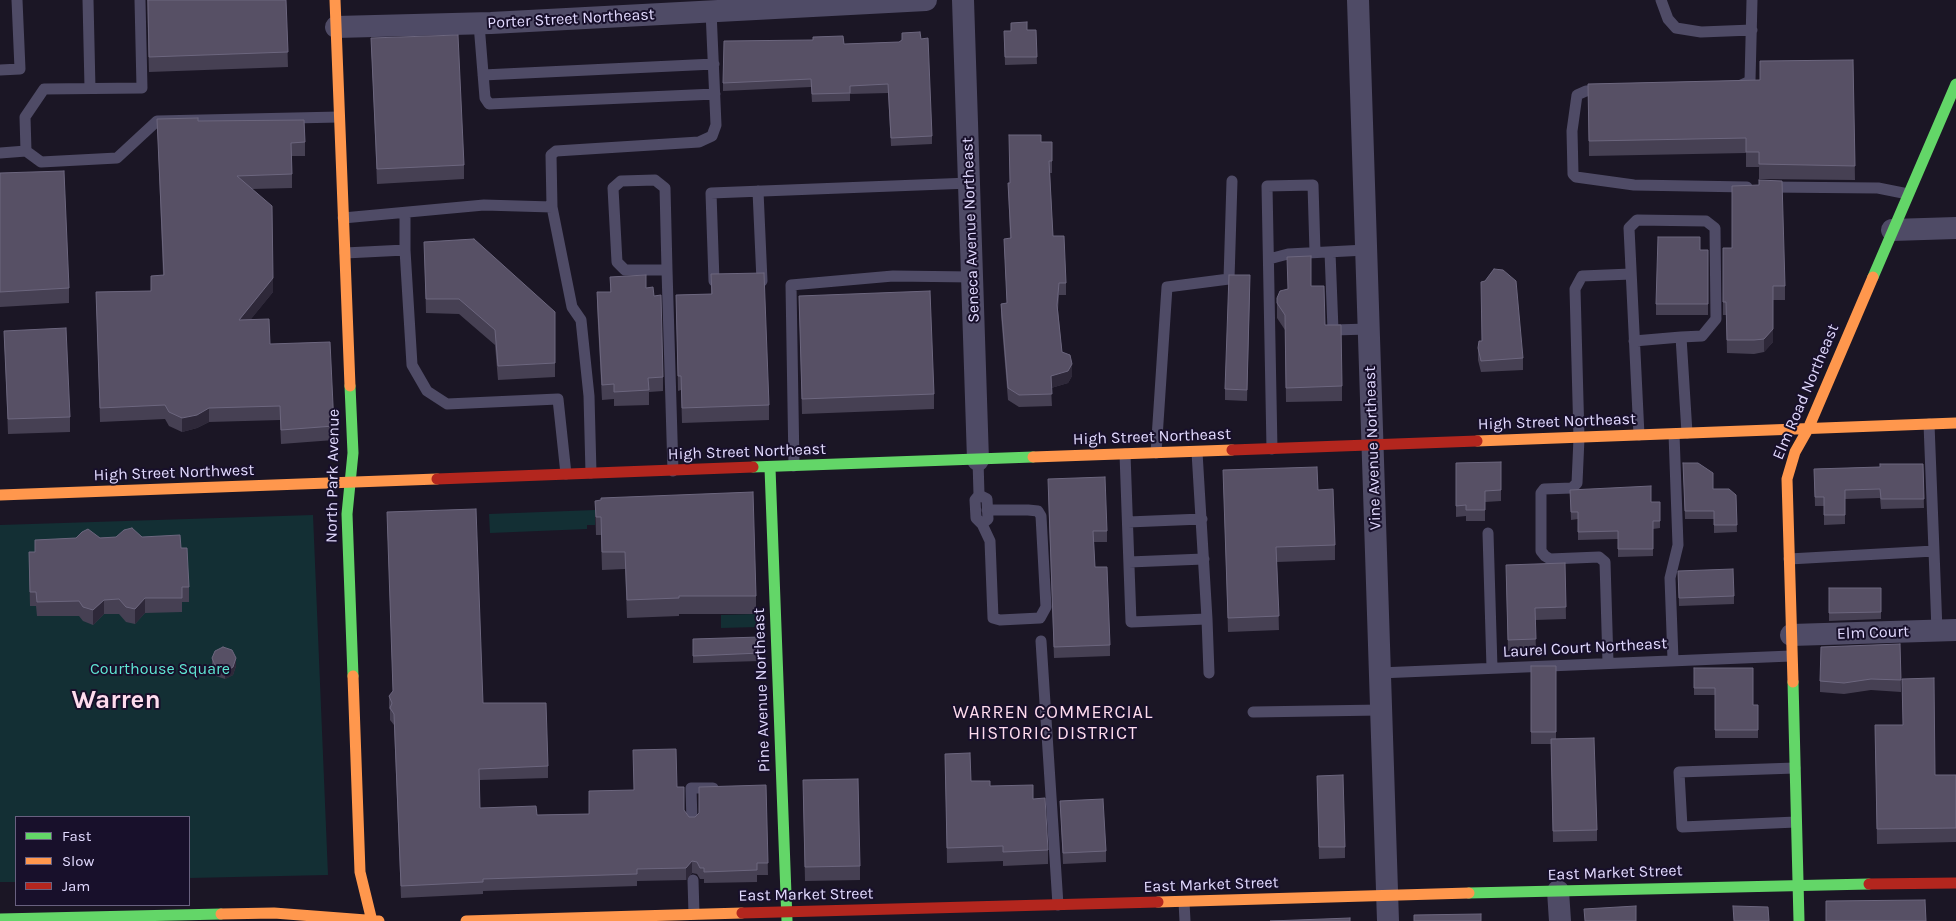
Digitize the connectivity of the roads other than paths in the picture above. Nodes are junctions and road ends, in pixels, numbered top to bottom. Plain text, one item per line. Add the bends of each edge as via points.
1 (17, 0) edge
2 (88, 0) edge
3 (140, 0) edge
4 (335, 0) edge
5 (926, 0) edge
6 (964, 0) edge
7 (1358, 0) edge
8 (1661, 0) edge
9 (1752, 0) edge
10 (711, 12) junction
11 (479, 24) junction
12 (336, 27) junction
13 (1752, 30) junction
14 (714, 64) junction
15 (0, 70) edge
16 (483, 75) junction
17 (1956, 84) edge
18 (90, 88) junction
19 (1723, 89) edge
20 (1613, 90) edge
21 (715, 94) junction
22 (339, 117) junction
23 (0, 152) edge
24 (26, 152) junction
25 (1232, 181) dead end
26 (970, 183) junction
27 (758, 191) junction
28 (1908, 194) junction
29 (552, 207) junction
30 (405, 214) junction
31 (343, 218) junction
32 (1956, 228) edge
33 (1892, 230) junction
34 (405, 250) junction
35 (1366, 250) junction
36 (1316, 252) junction
37 (1330, 252) junction
38 (345, 253) junction
39 (1269, 259) junction
40 (667, 270) junction
41 (1631, 274) junction
42 (973, 277) junction
43 (1369, 329) junction
44 (1681, 337) junction
45 (1634, 341) junction
46 (1956, 423) edge
47 (1929, 424) junction
48 (1808, 429) junction
49 (1687, 433) junction
50 (1674, 434) junction
51 (1639, 435) junction
52 (1579, 438) junction
53 (1372, 445) junction
54 (1272, 449) junction
55 (1198, 452) junction
56 (1125, 454) junction
57 (1156, 454) junction
58 (978, 460) junction
59 (794, 467) junction
60 (770, 468) junction
61 (672, 471) junction
62 (591, 474) junction
63 (566, 475) junction
64 (349, 483) junction
65 (0, 495) edge
66 (980, 496) junction
67 (988, 510) junction
68 (1202, 519) junction
69 (1128, 522) junction
70 (982, 524) junction
71 (1488, 533) dead end
72 (1934, 551) junction
73 (1204, 559) junction
74 (1789, 559) junction
75 (1129, 562) junction
76 (1207, 619) junction
77 (1946, 630) edge
78 (1041, 641) dead end
79 (1791, 645) junction
80 (1673, 660) junction
81 (1608, 663) junction
82 (1492, 668) junction
83 (1209, 673) dead end
84 (1379, 673) junction
85 (1380, 710) junction
86 (1253, 712) dead end
87 (1795, 768) junction
88 (769, 786) dead end
89 (781, 786) junction
90 (720, 787) edge
91 (692, 822) edge
92 (1796, 822) junction
93 (693, 880) dead end
94 (1956, 882) edge
95 (1798, 884) junction
96 (1558, 891) junction
97 (1387, 896) junction
98 (1184, 902) junction
99 (1058, 905) junction
100 (999, 906) junction
101 (694, 914) junction
102 (786, 916) edge
103 (639, 918) edge
104 (0, 919) edge
105 (596, 919) edge
106 (372, 921) edge
107 (379, 921) edge
108 (466, 921) edge
109 (999, 921) edge
110 (1185, 921) edge
111 (1388, 921) edge
112 (1560, 921) edge
113 (1800, 921) edge

1 - 15 lane via 20,69
2 - 18 lane
3 - 18 lane via 142,88
4 - 12 street, North Park Avenue
5 - 10 street, Porter Street Northeast
6 - 26 street, Seneca Avenue Northeast
7 - 35 street, Vine Avenue Northeast
8 - 13 lane via 1668,19 1676,28 1701,32
9 - 13 lane
10 - 11 street, Porter Street Northeast
10 - 14 lane
11 - 12 street, Porter Street Northeast
11 - 16 lane
12 - 22 street, North Park Avenue
13 - 19 lane via 1750,81 1732,89
14 - 16 lane
14 - 21 lane
16 - 21 lane via 485,98 489,104
17 - 28 street, Elm Road Northeast
18 - 24 lane via 44,89 25,117
20 - 28 lane via 1586,91 1577,95 1573,174 1584,180 1672,186 1878,188
21 - 29 lane via 716,126 712,136 698,142 556,150 549,161
22 - 24 lane via 157,121 117,158 41,162
22 - 31 street, North Park Avenue
23 - 24 lane
25 - 57 lane via 1229,279 1167,286
26 - 27 lane
26 - 42 street, Seneca Avenue Northeast
27 - 27 lane via 711,192 714,281 762,280
28 - 33 street, Elm Road Northeast
29 - 30 lane via 484,205
29 - 62 lane via 572,307 580,320 588,396
30 - 31 lane
30 - 34 lane
31 - 38 street, North Park Avenue
32 - 33 street
33 - 48 street, Elm Road Northeast
34 - 38 lane
34 - 63 lane via 412,364 427,391 447,404 558,399
35 - 37 lane
35 - 43 street, Vine Avenue Northeast
36 - 37 lane
36 - 39 lane
36 - 39 lane via 1313,185 1267,186
37 - 43 lane via 1333,330
38 - 64 street, North Park Avenue via 353,452
39 - 54 lane
40 - 40 lane via 665,188 654,180 621,181 613,188 617,262 626,270
40 - 61 lane
41 - 44 lane via 1629,228 1637,220 1706,221 1715,228 1716,319 1702,336
41 - 45 lane
41 - 52 lane via 1582,276 1575,289
42 - 58 street, Seneca Avenue Northeast
42 - 59 lane via 893,276 791,285
43 - 53 street, Vine Avenue Northeast
44 - 45 lane
44 - 49 lane
45 - 51 lane
46 - 47 street, High Street Northeast
47 - 48 street, High Street Northeast
47 - 72 lane
48 - 49 street, High Street Northeast
48 - 74 street, Elm Road Northeast via 1795,452 1786,480
49 - 50 street, High Street Northeast
50 - 51 street, High Street Northeast
50 - 80 lane via 1678,545 1670,578
51 - 52 street, High Street Northeast
52 - 53 street, High Street Northeast
52 - 81 lane via 1577,483 1572,488 1544,489 1541,493 1541,551 1550,559 1599,557 1605,562
53 - 54 street, High Street Northeast
53 - 84 street, Vine Avenue Northeast
54 - 55 street, High Street Northeast
55 - 57 street, High Street Northeast
55 - 68 lane
56 - 57 street, High Street Northeast
56 - 58 street, High Street Northeast
56 - 69 lane
58 - 59 street, High Street Northeast
58 - 66 lane
59 - 60 street, High Street Northeast
60 - 61 street, High Street Northeast
60 - 89 street, Pine Avenue Northeast
61 - 62 street, High Street Northeast
62 - 63 street, High Street Northeast
63 - 64 street, High Street Northeast
64 - 65 street, High Street Northwest
64 - 106 street, North Park Avenue via 347,514 360,872
66 - 67 lane via 987,499
66 - 70 lane via 975,500 976,518
67 - 70 lane via 988,519
67 - 70 lane via 1028,510 1041,516 1046,607 1040,618 993,618 990,541
68 - 69 lane
68 - 73 lane
69 - 75 lane
71 - 82 lane
72 - 74 lane
72 - 77 lane
73 - 75 lane
73 - 76 lane
74 - 79 street, Elm Road Northeast
75 - 76 lane via 1131,622
76 - 83 lane
77 - 79 street, Elm Court
78 - 99 lane
79 - 80 lane, Laurel Court Northeast
79 - 87 street, Elm Road Northeast
80 - 81 lane, Laurel Court Northeast
81 - 82 lane, Laurel Court Northeast
82 - 84 lane, Laurel Court Northeast
84 - 85 street, Vine Avenue Northeast
85 - 86 lane
85 - 97 street, Vine Avenue Northeast
87 - 92 street, Elm Road Northeast
87 - 92 lane via 1679,772 1682,827
88 - 89 lane
89 - 102 street, Pine Avenue Northeast
90 - 91 lane via 691,788
92 - 95 street, Elm Road Northeast
93 - 101 lane
94 - 95 street, East Market Street
95 - 96 street, East Market Street
95 - 113 street, Elm Road Northeast
96 - 97 street, East Market Street
96 - 112 street
97 - 98 street, East Market Street
97 - 111 street, Vine Avenue Northeast
98 - 99 street, East Market Street
98 - 110 lane
99 - 100 street, East Market Street
100 - 102 street, East Market Street
100 - 109 lane
101 - 102 street, East Market Street
101 - 103 street, East Market Street
103 - 105 street, East Market Street
104 - 106 street via 274,913
105 - 108 street, East Market Street
106 - 107 street

